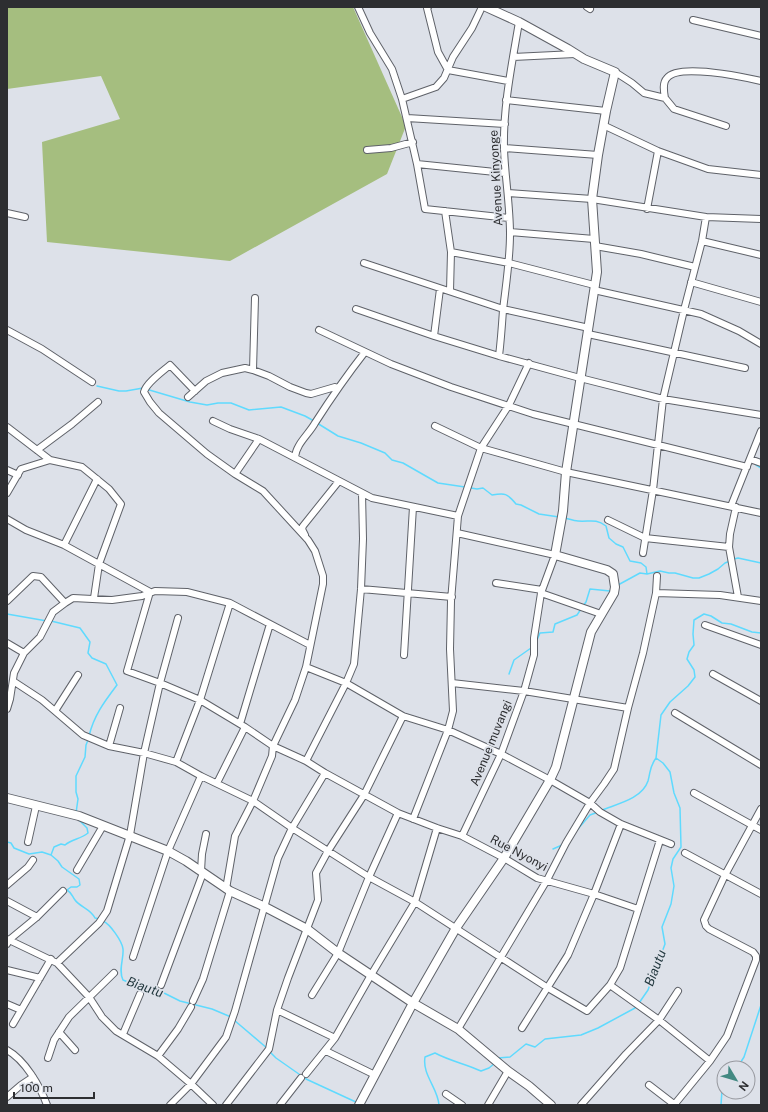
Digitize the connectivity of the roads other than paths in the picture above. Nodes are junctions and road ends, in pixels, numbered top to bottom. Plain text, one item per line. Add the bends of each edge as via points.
1 (358, 7) edge
2 (428, 7) edge
3 (482, 7) edge
4 (486, 7) edge
5 (694, 20) dead end
6 (519, 22) junction
7 (761, 36) edge
8 (575, 54) junction
9 (513, 57) junction
10 (448, 70) junction
11 (615, 72) junction
12 (508, 81) junction
13 (761, 81) edge
14 (665, 98) junction
15 (402, 99) junction
16 (506, 100) junction
17 (606, 111) junction
18 (407, 118) junction
19 (504, 124) junction
20 (603, 125) junction
21 (726, 126) dead end
22 (413, 142) junction
23 (504, 148) junction
24 (367, 150) dead end
25 (658, 151) junction
26 (598, 155) junction
27 (417, 164) junction
28 (505, 173) junction
29 (761, 175) edge
30 (508, 193) junction
31 (592, 199) junction
32 (647, 209) junction
33 (445, 211) junction
34 (7, 212) edge
35 (25, 217) dead end
36 (706, 217) junction
37 (509, 218) junction
38 (761, 219) edge
39 (510, 232) junction
40 (702, 241) junction
41 (594, 243) junction
42 (451, 252) junction
43 (761, 255) edge
44 (364, 263) dead end
45 (509, 263) junction
46 (695, 267) junction
47 (691, 282) junction
48 (594, 288) junction
49 (440, 289) junction
50 (450, 292) junction
51 (255, 298) dead end
52 (761, 302) edge
53 (356, 309) dead end
54 (503, 309) junction
55 (684, 310) junction
56 (7, 330) edge
57 (319, 330) dead end
58 (588, 331) junction
59 (434, 336) junction
60 (761, 344) edge
61 (365, 352) junction
62 (673, 353) junction
63 (500, 356) junction
64 (529, 363) junction
65 (745, 368) dead end
66 (253, 370) junction
67 (580, 378) junction
68 (92, 382) dead end
69 (337, 388) junction
70 (195, 391) junction
71 (188, 397) dead end
72 (663, 399) junction
73 (98, 402) dead end
74 (509, 405) junction
75 (761, 414) edge
76 (213, 421) dead end
77 (573, 425) junction
78 (435, 426) dead end
79 (7, 427) edge
80 (761, 431) edge
81 (259, 439) junction
82 (657, 446) junction
83 (481, 448) junction
84 (37, 450) junction
85 (295, 457) junction
86 (750, 459) junction
87 (50, 460) junction
88 (761, 463) edge
89 (747, 467) junction
90 (7, 470) edge
91 (566, 472) junction
92 (234, 474) junction
93 (18, 475) junction
94 (97, 479) junction
95 (339, 481) junction
96 (653, 490) junction
97 (7, 493) edge
98 (362, 493) junction
99 (413, 507) junction
100 (733, 507) junction
101 (761, 513) edge
102 (458, 516) junction
103 (7, 519) edge
104 (608, 520) dead end
105 (457, 533) junction
106 (645, 538) junction
107 (308, 540) junction
108 (64, 545) junction
109 (728, 547) junction
110 (643, 553) dead end
111 (555, 555) junction
112 (99, 564) junction
113 (657, 576) dead end
114 (496, 583) dead end
115 (361, 589) junction
116 (541, 591) junction
117 (150, 592) junction
118 (408, 592) junction
119 (656, 593) junction
120 (452, 597) junction
121 (738, 597) junction
122 (94, 598) junction
123 (7, 601) edge
124 (761, 601) edge
125 (64, 603) junction
126 (230, 603) junction
127 (601, 614) junction
128 (178, 618) dead end
129 (270, 624) junction
130 (705, 625) dead end
131 (7, 643) edge
132 (310, 645) junction
133 (761, 645) edge
134 (24, 653) junction
135 (404, 655) dead end
136 (306, 667) junction
137 (713, 674) dead end
138 (78, 675) dead end
139 (13, 681) junction
140 (160, 683) junction
141 (346, 683) junction
142 (452, 683) junction
143 (524, 691) junction
144 (200, 700) junction
145 (574, 700) junction
146 (761, 701) edge
147 (120, 708) dead end
148 (628, 708) junction
149 (7, 709) edge
150 (54, 711) junction
151 (675, 713) dead end
152 (403, 716) junction
153 (243, 725) junction
154 (448, 730) junction
155 (109, 746) junction
156 (273, 746) junction
157 (144, 753) junction
158 (501, 754) junction
159 (306, 761) junction
160 (176, 762) junction
161 (761, 765) edge
162 (325, 774) junction
163 (201, 776) junction
164 (550, 780) junction
165 (217, 783) junction
166 (694, 793) dead end
167 (364, 795) junction
168 (7, 798) edge
169 (253, 801) junction
170 (590, 803) junction
171 (36, 806) junction
172 (761, 810) edge
173 (398, 813) junction
174 (413, 819) junction
175 (621, 824) junction
176 (753, 825) junction
177 (103, 826) junction
178 (292, 828) junction
179 (437, 828) junction
180 (761, 830) edge
181 (130, 834) junction
182 (206, 834) dead end
183 (462, 836) junction
184 (660, 840) junction
185 (28, 842) dead end
186 (671, 844) dead end
187 (168, 851) junction
188 (328, 851) junction
189 (686, 853) dead end
190 (504, 858) junction
191 (33, 860) dead end
192 (77, 870) dead end
193 (202, 872) junction
194 (725, 875) junction
195 (368, 877) junction
196 (547, 880) junction
197 (7, 885) edge
198 (228, 890) junction
199 (63, 891) dead end
200 (594, 894) junction
201 (761, 894) edge
202 (7, 901) edge
203 (415, 902) junction
204 (265, 907) junction
205 (638, 909) junction
206 (37, 917) junction
207 (456, 928) junction
208 (307, 929) junction
209 (8, 941) edge
210 (338, 953) junction
211 (133, 957) dead end
212 (501, 958) junction
213 (51, 959) junction
214 (57, 963) junction
215 (7, 970) edge
216 (114, 973) dead end
217 (371, 975) junction
218 (40, 978) junction
219 (162, 985) dead end
220 (610, 985) junction
221 (548, 988) junction
222 (678, 991) dead end
223 (140, 994) dead end
224 (312, 995) dead end
225 (89, 997) junction
226 (413, 1003) junction
227 (7, 1004) edge
228 (21, 1010) junction
229 (277, 1010) junction
230 (658, 1020) junction
231 (13, 1024) dead end
232 (522, 1028) dead end
233 (458, 1029) junction
234 (59, 1032) junction
235 (123, 1034) junction
236 (336, 1038) junction
237 (7, 1050) edge
238 (75, 1050) dead end
239 (326, 1051) junction
240 (158, 1056) junction
241 (48, 1058) dead end
242 (710, 1061) junction
243 (508, 1071) junction
244 (375, 1076) junction
245 (33, 1077) junction
246 (191, 1084) junction
247 (649, 1085) dead end
248 (446, 1094) dead end
249 (7, 1097) edge
250 (361, 1102) edge
251 (47, 1105) edge
252 (170, 1105) edge
253 (213, 1105) edge
254 (226, 1105) edge
255 (280, 1105) edge
256 (462, 1105) edge
257 (488, 1105) edge
258 (551, 1105) edge
259 (582, 1105) edge
260 (675, 1105) edge

1 - 15 street via 392,69
2 - 10 street via 438,52
3 - 10 street
4 - 6 street
5 - 7 street
6 - 8 street
6 - 9 street, Avenue Kinyonge
8 - 9 street
8 - 11 street
9 - 12 street, Avenue Kinyonge
10 - 12 street
10 - 15 street via 436,87
11 - 14 street via 644,93
11 - 17 street
12 - 16 street, Avenue Kinyonge
13 - 14 street via 692,70 670,75 665,79
14 - 21 street via 674,110
15 - 18 street
16 - 17 street
16 - 19 street, Avenue Kinyonge
17 - 20 street
18 - 19 street
18 - 22 street
19 - 23 street, Avenue Kinyonge
20 - 25 street
20 - 26 street
22 - 24 street via 391,148
22 - 27 street
23 - 26 street
23 - 28 street, Avenue Kinyonge
25 - 29 street via 708,168
25 - 32 street
26 - 31 street
27 - 28 street
27 - 33 street via 425,209
28 - 30 street, Avenue Kinyonge
30 - 31 street
30 - 37 street, Avenue Kinyonge
31 - 32 street
31 - 41 street
32 - 36 street
33 - 37 street
33 - 42 street
34 - 35 street
36 - 38 street
36 - 40 street
37 - 39 street, Avenue Kinyonge
39 - 41 street
39 - 45 street, Avenue Kinyonge
40 - 43 street
40 - 46 street
41 - 46 street
41 - 48 street via 597,272
42 - 45 street
42 - 50 street
44 - 49 street
45 - 48 street
45 - 54 street, Avenue Kinyonge
46 - 47 street
47 - 52 street
47 - 55 street
48 - 55 street
48 - 58 street
49 - 50 street
49 - 59 street
50 - 54 street
51 - 66 street
53 - 59 street
54 - 58 street
54 - 63 street, Avenue Kinyonge
55 - 60 street via 701,314
55 - 62 street
56 - 68 street
57 - 61 street
58 - 62 street
58 - 67 street
59 - 63 street
61 - 69 street
61 - 74 street via 451,387
62 - 65 street
62 - 72 street
63 - 64 street
64 - 67 street
64 - 74 street
66 - 69 street via 306,394
66 - 70 street via 245,368 222,373 206,381
67 - 72 street
67 - 77 street
69 - 85 street via 313,427 295,450
70 - 71 street
70 - 92 street via 170,365 144,389 147,399 159,413
72 - 75 street
72 - 82 street
73 - 84 street
74 - 77 street
74 - 83 street
76 - 81 street
77 - 82 street
77 - 91 street
78 - 83 street
79 - 84 street
80 - 86 street
81 - 85 street
81 - 92 street
82 - 89 street
82 - 96 street
83 - 91 street
83 - 102 street
84 - 87 street
85 - 95 street
86 - 88 street
86 - 89 street
87 - 93 street via 22,469
87 - 94 street via 82,468
89 - 100 street
90 - 93 street
91 - 96 street
91 - 111 street
92 - 107 street via 263,491
93 - 97 street
94 - 108 street
94 - 112 street via 121,504
95 - 98 street
95 - 107 street via 303,526
96 - 100 street
96 - 106 street
98 - 99 street via 372,498
98 - 115 street
99 - 102 street
99 - 118 street
100 - 101 street
100 - 109 street
102 - 105 street
103 - 108 street via 26,530
104 - 106 street
105 - 111 street
105 - 120 street
106 - 109 street
106 - 110 street
107 - 132 street via 315,551 323,576
108 - 112 street
109 - 121 street
111 - 116 street, Avenue muvangi
111 - 127 street via 613,574 614,593
112 - 117 street
112 - 122 street
113 - 119 street
114 - 116 street
115 - 118 street
115 - 141 street via 354,664
116 - 127 street
116 - 143 street, Avenue muvangi via 534,655
117 - 122 street via 131,598
117 - 126 street via 187,592
117 - 140 street, Rue Nyonyi via 127,671
118 - 120 street
118 - 135 street
119 - 121 street
119 - 148 street
120 - 142 street
121 - 124 street
122 - 125 street via 74,598
123 - 125 street via 33,576 41,577
125 - 134 street via 53,612 40,636
126 - 129 street
126 - 144 street
127 - 145 street via 591,632
128 - 140 street
129 - 132 street
129 - 153 street
130 - 133 street
131 - 134 street
132 - 136 street
134 - 139 street
136 - 141 street
136 - 156 street via 295,700
137 - 146 street
138 - 150 street
139 - 149 street
139 - 150 street
140 - 144 street, Rue Nyonyi
140 - 157 street
141 - 152 street
141 - 159 street
142 - 143 street
142 - 154 street via 453,710
143 - 145 street
143 - 158 street, Avenue muvangi
144 - 153 street, Rue Nyonyi
144 - 160 street
145 - 148 street
145 - 164 street via 556,767
147 - 155 street
148 - 170 street via 614,769
150 - 155 street via 83,735
151 - 161 street
152 - 154 street
152 - 167 street
153 - 156 street, Rue Nyonyi
153 - 165 street
154 - 158 street
154 - 174 street
155 - 157 street
156 - 159 street, Rue Nyonyi
156 - 169 street via 272,756
157 - 160 street
157 - 181 street
158 - 164 street
158 - 183 street, Avenue muvangi
159 - 162 street, Rue Nyonyi
160 - 163 street
162 - 167 street, Rue Nyonyi
162 - 178 street
163 - 165 street
163 - 187 street
164 - 170 street
164 - 190 street
165 - 169 street
166 - 176 street
167 - 173 street, Rue Nyonyi
167 - 188 street
168 - 171 street
169 - 178 street
169 - 198 street via 235,836
170 - 175 street
170 - 196 street
171 - 177 street via 76,815
171 - 185 street
172 - 176 street
173 - 174 street, Rue Nyonyi
173 - 195 street
174 - 179 street, Rue Nyonyi
175 - 184 street
175 - 200 street
176 - 180 street
176 - 194 street
177 - 181 street
177 - 192 street
178 - 188 street
178 - 204 street via 278,858
179 - 183 street, Rue Nyonyi
179 - 203 street
181 - 187 street
181 - 214 street via 108,911
182 - 193 street
183 - 190 street, Rue Nyonyi
184 - 186 street
184 - 205 street
187 - 193 street
187 - 211 street
188 - 195 street
188 - 208 street via 316,873 318,900
189 - 194 street
190 - 196 street, Rue Nyonyi via 537,878
190 - 207 street
191 - 197 street
193 - 198 street
193 - 219 street
194 - 201 street
194 - 242 street via 704,923 709,929 753,952 756,960 727,1036
195 - 203 street
195 - 210 street
196 - 200 street, Rue Nyonyi
196 - 212 street
198 - 204 street
198 - 240 street via 203,979 178,1029
199 - 206 street
200 - 205 street, Rue Nyonyi
200 - 221 street via 568,955
202 - 206 street
203 - 207 street
203 - 217 street
204 - 208 street
204 - 246 street via 226,1036
205 - 220 street via 620,968
206 - 209 street
207 - 212 street
207 - 226 street
208 - 210 street
208 - 229 street
209 - 213 street
210 - 217 street
210 - 224 street
212 - 221 street
212 - 233 street
213 - 214 street
213 - 218 street
214 - 225 street
215 - 218 street
216 - 225 street
217 - 226 street
217 - 236 street
218 - 228 street
220 - 221 street via 588,1012
220 - 230 street
221 - 232 street
222 - 230 street
223 - 235 street
225 - 234 street via 69,1017
225 - 235 street via 102,1016 116,1031
226 - 233 street
226 - 244 street
227 - 228 street
228 - 231 street
229 - 236 street
229 - 254 street via 268,1051
230 - 242 street
230 - 259 street
233 - 243 street
234 - 238 street
234 - 241 street
235 - 240 street
236 - 239 street
237 - 245 street via 16,1055
239 - 244 street
239 - 255 street
240 - 246 street
242 - 260 street
243 - 257 street
243 - 258 street
244 - 250 street
245 - 249 street
245 - 251 street
246 - 252 street
246 - 253 street
247 - 260 street
248 - 256 street

